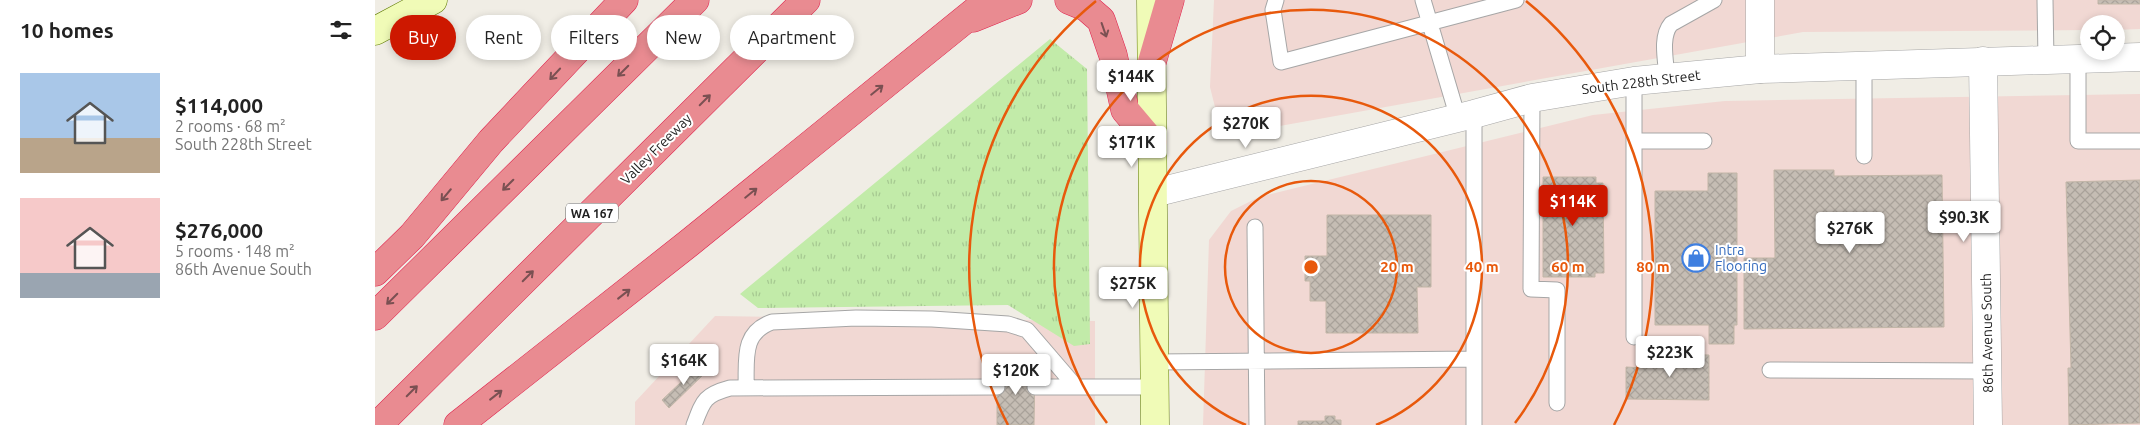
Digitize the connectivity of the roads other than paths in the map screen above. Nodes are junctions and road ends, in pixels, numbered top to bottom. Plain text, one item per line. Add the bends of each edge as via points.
1 (433, 0) edge
2 (624, 0) edge
3 (695, 0) edge
4 (806, 0) edge
5 (989, 0) edge
6 (1018, 0) edge
7 (1069, 0) edge
8 (1151, 0) edge
9 (1170, 0) edge
10 (1276, 0) edge
11 (1423, 0) edge
12 (1516, 0) edge
13 (1714, 0) edge
14 (1760, 0) edge
15 (2045, 0) edge
16 (1429, 22) junction
17 (960, 23) junction
18 (375, 32) edge
19 (2140, 57) edge
20 (2078, 59) junction
21 (2046, 60) junction
22 (1983, 61) junction
23 (1152, 62) junction
24 (1865, 65) junction
25 (1759, 69) junction
26 (1667, 77) junction
27 (1634, 80) junction
28 (1531, 98) junction
29 (1466, 116) junction
30 (1634, 141) junction
31 (1704, 141) dead end
32 (2140, 141) edge
33 (1153, 142) junction
34 (1865, 156) dead end
35 (1154, 193) junction
36 (1255, 227) dead end
37 (375, 272) edge
38 (375, 316) edge
39 (1634, 337) dead end
40 (1474, 359) junction
41 (1255, 361) junction
42 (1769, 370) dead end
43 (1987, 371) junction
44 (1155, 374) junction
45 (997, 387) dead end
46 (1035, 387) dead end
47 (1076, 387) junction
48 (746, 388) junction
49 (1557, 403) dead end
50 (378, 425) edge
51 (458, 425) edge
52 (694, 425) edge
53 (1155, 425) edge
54 (1257, 425) edge
55 (1474, 425) edge
56 (1988, 425) edge

1 - 18 main road
2 -> 37 highway via 491,141 412,236
3 -> 38 highway
50 -> 4 highway, Valley Freeway / WA 167
5 - 17 highway
6 - 17 highway
7 -> 33 highway via 1086,7 1101,20 1113,55 1125,110
8 - 23 main road
9 - 23 highway
10 - 16 lane via 1273,10 1281,62
11 - 16 lane
12 - 16 lane
13 - 26 lane via 1666,30
14 - 25 street
15 - 21 lane
16 - 29 lane
51 -> 17 highway
19 - 20 street, South 228th Street
20 - 21 street, South 228th Street
20 - 32 lane via 2078,141
21 - 22 street, South 228th Street
22 - 24 street, South 228th Street
22 - 43 street, 86th Avenue South
23 - 33 main road
24 - 25 street, South 228th Street
24 - 34 lane
25 - 26 street, South 228th Street
26 - 27 street, South 228th Street
27 - 28 street, South 228th Street
27 - 30 lane
28 - 29 street, South 228th Street
28 - 49 lane via 1531,289 1557,290
29 - 35 street, South 228th Street
29 - 40 lane
30 - 31 lane
30 - 39 lane
33 - 35 main road
35 - 44 main road
36 - 41 lane
40 - 41 lane
40 - 55 lane
41 - 44 lane
41 - 54 lane
42 - 43 lane
43 - 56 street, 86th Avenue South
44 - 47 lane
44 - 53 main road
45 - 48 lane
46 - 47 lane
47 - 48 lane via 1027,330 1007,324 856,318 772,322 760,326 752,335 747,351
48 - 52 lane via 714,392 703,403

